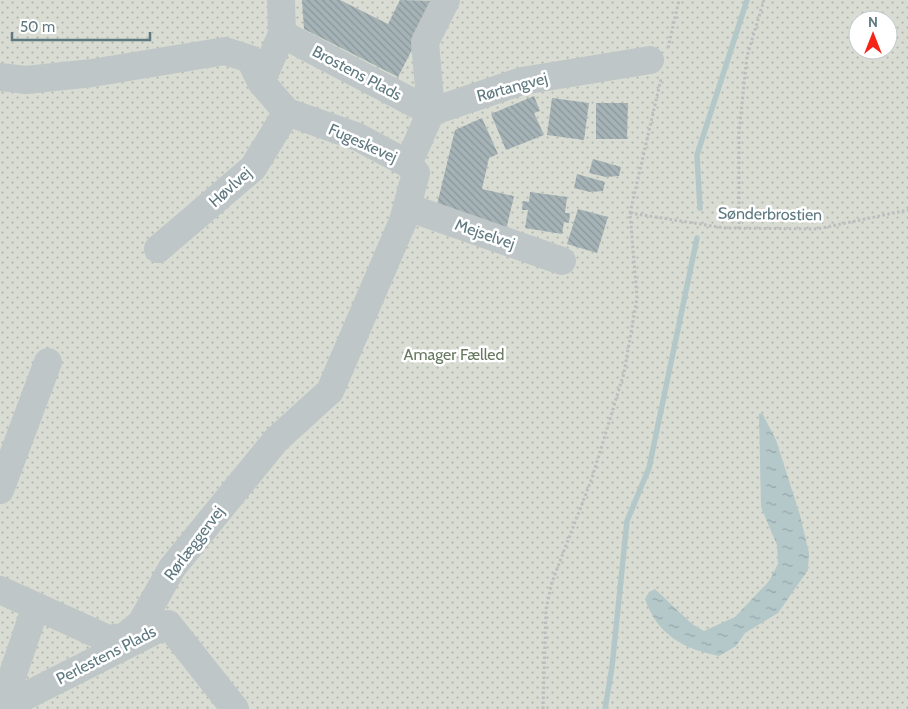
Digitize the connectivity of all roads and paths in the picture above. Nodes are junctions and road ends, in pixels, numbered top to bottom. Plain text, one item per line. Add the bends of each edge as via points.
1 (281, 0) edge
2 (446, 0) edge
3 (679, 0) edge
4 (764, 0) edge
5 (282, 34) junction
6 (659, 65) junction
7 (0, 77) edge
8 (261, 82) junction
9 (288, 112) junction
10 (431, 112) junction
11 (408, 164) junction
12 (407, 207) junction
13 (908, 210) edge
14 (630, 213) junction
15 (738, 229) junction
16 (158, 249) dead end
17 (562, 261) dead end
18 (48, 362) dead end
19 (276, 440) joint
20 (0, 490) edge
21 (0, 590) edge
22 (36, 606) junction
23 (7, 671) edge
24 (2, 709) edge
25 (235, 709) edge
26 (543, 709) edge

1 - 5 street
2 - 10 street via 425,42
3 - 6 path
4 - 15 path via 747,56 739,132
5 - 8 street
5 - 10 street, Brostens Plads
6 - 10 street, Rørtangvej via 522,81
6 - 14 path
7 - 8 street, Fugeskevej via 26,80 92,73 225,51 250,59
8 - 9 street, Fugeskevej
9 - 11 street, Fugeskevej via 358,137
9 - 16 street, Høvlvej via 253,168
10 - 11 street
11 - 12 street, Fugeskevej via 416,173
12 - 17 street, Mejselvej
12 - 19 street, Fugeskevej via 330,391
13 - 15 path, Sønderbrostien via 817,229
14 - 15 path, Sønderbrostien
14 - 26 path via 637,298 624,373 592,478 552,582 546,609
18 - 20 street
19 - 22 street, Rørlæggervej via 172,568 141,623 124,637 108,639
21 - 22 street, Rørlæggervej
22 - 23 street
23 - 24 street
24 - 25 street, Perlestens Plads via 168,624

